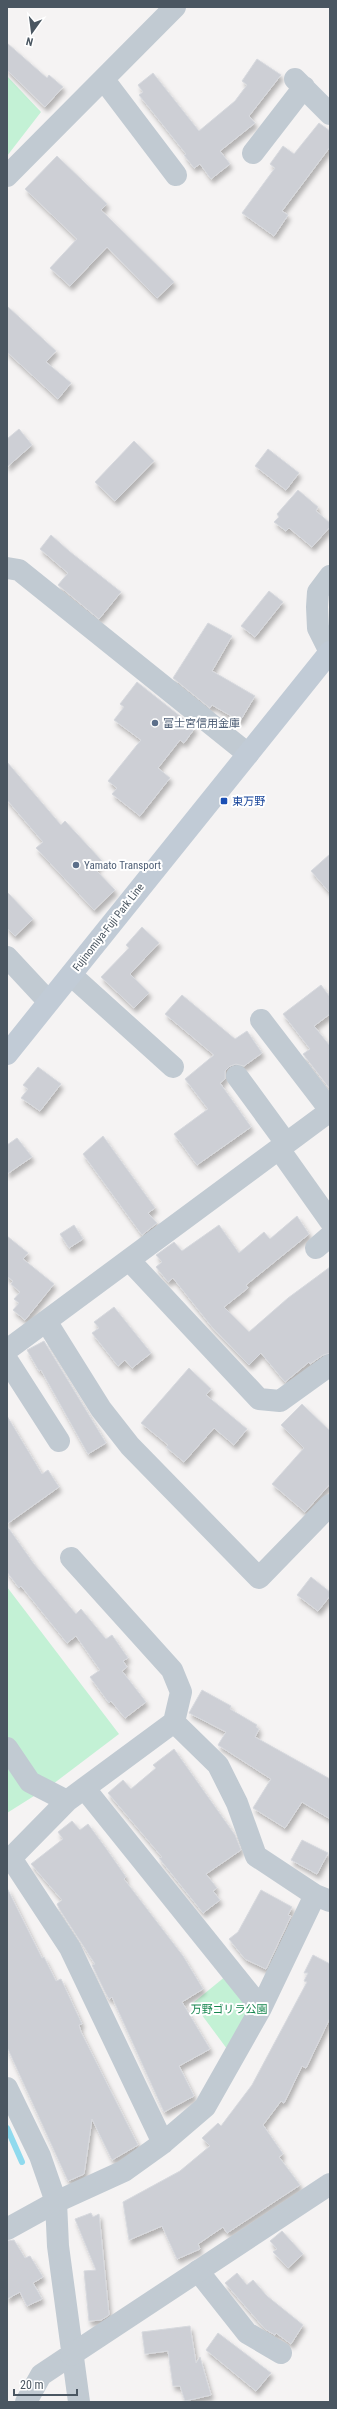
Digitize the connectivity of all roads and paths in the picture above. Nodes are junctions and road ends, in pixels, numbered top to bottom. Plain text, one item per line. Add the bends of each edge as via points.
1 (175, 7) edge
2 (104, 80) junction
3 (330, 114) edge
4 (253, 153) dead end
5 (176, 175) dead end
6 (7, 176) edge
7 (7, 568) edge
8 (330, 576) edge
9 (330, 652) edge
10 (248, 754) junction
11 (7, 957) edge
12 (71, 975) junction
13 (48, 1001) junction
14 (261, 1020) dead end
15 (7, 1054) edge
16 (173, 1068) dead end
17 (237, 1076) dead end
18 (330, 1111) edge
19 (283, 1146) junction
20 (330, 1221) edge
21 (129, 1260) junction
22 (46, 1321) junction
23 (7, 1350) edge
24 (7, 1360) edge
25 (330, 1365) edge
26 (59, 1441) dead end
27 (330, 1505) edge
28 (71, 1558) dead end
29 (174, 1722) junction
30 (7, 1748) edge
31 (76, 1795) junction
32 (9, 1859) edge
33 (323, 1898) edge
34 (261, 2008) junction
35 (7, 2088) edge
36 (163, 2143) junction
37 (330, 2184) edge
38 (56, 2202) junction
39 (7, 2229) edge
40 (198, 2271) junction
41 (281, 2353) dead end
42 (71, 2355) junction
43 (26, 2402) edge
44 (79, 2402) edge

1 - 2 street
2 - 5 street
2 - 6 street
3 - 4 street via 299,83
7 - 10 street via 19,570
8 - 9 street via 318,592 317,607 318,628
9 - 10 main road, Fujinomiya-Fuji Park Line
10 - 12 main road, Fujinomiya-Fuji Park Line
11 - 13 street
12 - 13 main road, Fujinomiya-Fuji Park Line
12 - 16 street
13 - 15 main road, Fujinomiya-Fuji Park Line
14 - 18 street
17 - 19 street
18 - 19 street
19 - 20 street
19 - 21 street
21 - 22 street
21 - 25 street via 260,1399 280,1401
22 - 23 street
22 - 27 street via 101,1409 130,1446 259,1578
24 - 26 street
28 - 29 street via 172,1670 181,1692
29 - 31 street
29 - 33 street via 218,1765 237,1803 256,1856
30 - 31 street via 30,1782
31 - 32 street
31 - 34 street
32 - 36 street via 70,1948
33 - 34 street
34 - 36 street via 205,2107
35 - 38 street via 40,2156
36 - 38 street via 124,2171
37 - 40 street
38 - 39 street
38 - 42 street via 58,2246
40 - 41 street via 246,2333
40 - 42 street
42 - 43 street via 41,2375
42 - 44 street

